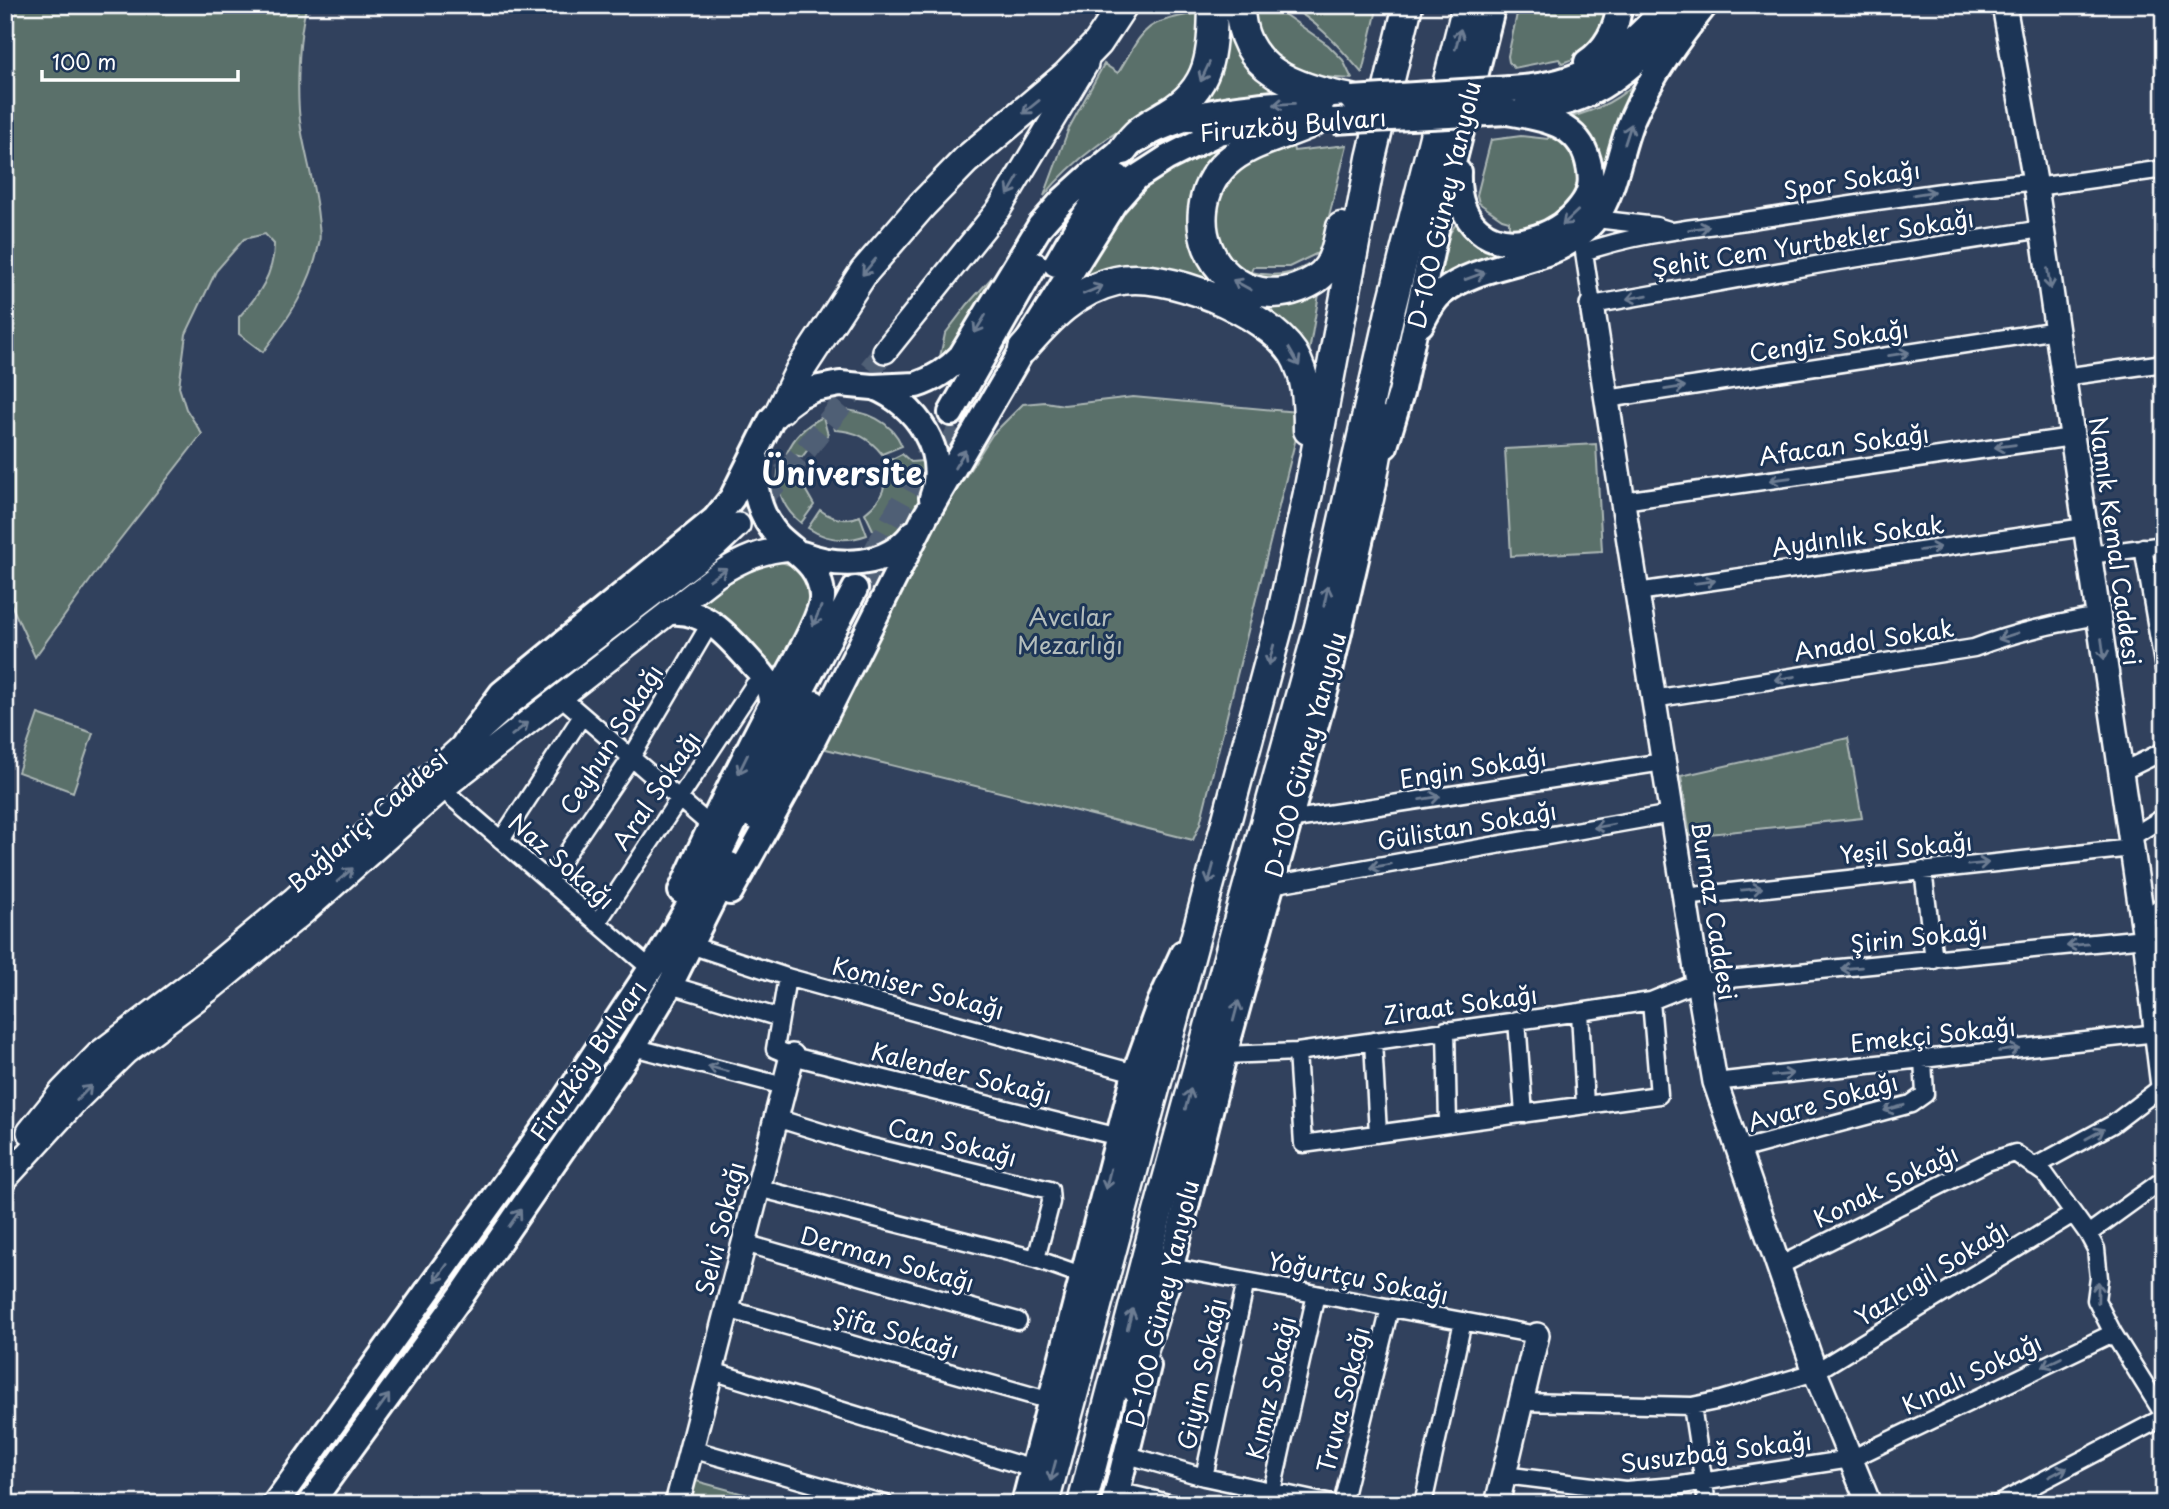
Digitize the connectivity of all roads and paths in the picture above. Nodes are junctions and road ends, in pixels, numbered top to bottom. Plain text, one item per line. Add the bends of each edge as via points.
1 (1124, 5) edge
2 (1213, 5) edge
3 (1240, 5) edge
4 (1619, 5) edge
5 (1668, 5) edge
6 (1694, 5) edge
7 (1705, 5) edge
8 (2004, 5) edge
9 (1487, 8) edge
10 (1403, 14) edge
11 (1098, 43) junction
12 (1562, 82) junction
13 (1352, 99) junction
14 (1508, 101) junction
15 (1323, 122) junction
16 (1221, 131) junction
17 (1459, 139) junction
18 (1123, 150) junction
19 (1371, 158) junction
20 (2164, 169) edge
21 (1094, 172) junction
22 (2036, 187) junction
23 (1418, 201) junction
24 (1596, 219) junction
25 (2042, 229) junction
26 (1674, 232) junction
27 (1592, 304) junction
28 (2057, 330) junction
29 (1412, 340) junction
30 (1023, 349) junction
31 (886, 351) tunnel mouth
32 (2164, 363) edge
33 (2064, 377) junction
34 (873, 387) junction
35 (1607, 399) junction
36 (781, 409) junction
37 (2072, 437) junction
38 (758, 447) junction
39 (1308, 493) junction
40 (1369, 499) junction
41 (1623, 501) junction
42 (925, 517) junction
43 (738, 525) tunnel mouth
44 (2085, 527) junction
45 (2164, 545) edge
46 (2143, 547) junction
47 (797, 551) junction
48 (2090, 555) junction
49 (1637, 592) junction
50 (670, 612) junction
51 (2098, 616) junction
52 (711, 622) junction
53 (2164, 669) edge
54 (754, 685) dead end
55 (561, 698) junction
56 (1653, 699) junction
57 (772, 702) junction
58 (582, 716) junction
59 (465, 743) junction
60 (2164, 751) edge
61 (631, 758) junction
62 (1663, 762) junction
63 (2121, 772) junction
64 (442, 789) junction
65 (679, 799) junction
66 (1671, 814) junction
67 (2164, 817) edge
68 (1289, 820) junction
69 (712, 827) junction
70 (500, 840) junction
71 (2131, 843) junction
72 (1923, 870) junction
73 (548, 881) junction
74 (1271, 885) junction
75 (1684, 897) junction
76 (2164, 904) edge
77 (597, 923) junction
78 (2144, 929) junction
79 (1195, 931) junction
80 (690, 945) junction
81 (1934, 960) junction
82 (660, 969) junction
83 (787, 977) junction
84 (1698, 982) junction
85 (2158, 998) edge
86 (1651, 1001) junction
87 (174, 1005) junction
88 (1580, 1012) junction
89 (780, 1018) junction
90 (1517, 1020) junction
91 (1446, 1030) junction
92 (2157, 1033) junction
93 (1373, 1041) junction
94 (634, 1047) junction
95 (1297, 1052) junction
96 (1224, 1055) junction
97 (792, 1056) junction
98 (1923, 1060) junction
99 (1135, 1073) junction
100 (1715, 1082) junction
101 (2163, 1085) edge
102 (784, 1086) junction
103 (1585, 1105) junction
104 (1524, 1114) junction
105 (776, 1118) junction
106 (1448, 1124) junction
107 (1378, 1134) junction
108 (1119, 1137) junction
109 (1739, 1150) junction
110 (5, 1161) edge
111 (2035, 1167) junction
112 (5, 1179) edge
113 (2164, 1179) edge
114 (758, 1188) junction
115 (2073, 1214) junction
116 (2088, 1234) junction
117 (744, 1242) junction
118 (1036, 1259) junction
119 (1779, 1266) junction
120 (1170, 1267) junction
121 (1084, 1276) junction
122 (1246, 1281) junction
123 (1316, 1294) junction
124 (1390, 1308) junction
125 (727, 1309) junction
126 (1018, 1321) dead end
127 (1463, 1321) junction
128 (2113, 1332) junction
129 (1537, 1335) joint
130 (372, 1367) junction
131 (712, 1371) junction
132 (1815, 1372) junction
133 (1051, 1401) junction
134 (1521, 1402) junction
135 (1692, 1406) junction
136 (2164, 1416) edge
137 (691, 1450) junction
138 (1128, 1455) junction
139 (1851, 1459) junction
140 (341, 1460) junction
141 (1033, 1469) junction
142 (1504, 1475) junction
143 (1204, 1477) junction
144 (1702, 1482) junction
145 (1272, 1491) junction
146 (1624, 1497) edge
147 (1111, 1500) edge
148 (275, 1504) edge
149 (310, 1504) edge
150 (677, 1504) edge
151 (885, 1504) edge
152 (1024, 1504) edge
153 (1044, 1504) edge
154 (1082, 1504) edge
155 (1173, 1504) edge
156 (1332, 1504) edge
157 (1342, 1504) edge
158 (1423, 1504) edge
159 (1497, 1504) edge
160 (1707, 1504) edge
161 (1869, 1504) edge
162 (1998, 1504) edge

1 - 11 highway
2 -> 18 highway via 1210,61 1204,76 1183,103 1136,132
3 - 13 highway via 1248,44 1260,62 1308,89
4 - 12 main road via 1608,40
5 - 12 main road via 1602,65
6 - 14 main road, Firuzköy Bulvarı via 1637,60 1592,92 1557,104
24 -> 7 main road via 1644,94
8 - 22 main road, Namık Kemal Caddesi
9 - 17 main road, D-100 Güney Yanyolu
23 -> 9 highway
10 - 19 highway
11 -> 31 main road via 999,209
11 -> 36 highway via 1052,90 974,153 864,272 790,387
12 - 14 main road, Firuzköy Bulvarı
13 - 14 main road, Firuzköy Bulvarı, bridge
13 -> 18 main road, Firuzköy Bulvarı via 1213,111 1148,133
14 - 15 main road, Firuzköy Bulvarı, bridge
14 -> 17 main road via 1578,139 1586,153 1590,188 1575,215 1546,234 1514,243 1499,242 1481,232 1460,203
15 - 16 main road, Firuzköy Bulvarı
19 -> 15 highway via 1346,203 1335,254 1318,278 1278,293 1236,284 1206,246 1202,216 1209,186 1240,153
16 - 21 main road, Firuzköy Bulvarı via 1184,136 1161,145 1103,190 957,417 1056,228
16 - 30 main road via 1136,178 1114,203
17 - 29 main road, D-100 Güney Yanyolu
18 - 21 main road, Firuzköy Bulvarı
19 - 39 highway
20 - 22 street, Spor Sokağı
21 -> 34 main road via 1040,226 951,367 916,385
22 - 25 main road, Namık Kemal Caddesi
26 -> 22 street, Spor Sokağı via 1946,190 2028,183
23 - 40 highway via 1407,299
154 -> 23 highway via 1319,627
24 - 26 street, Spor Sokağı
29 -> 24 main road via 1432,304 1453,286 1554,250
25 -> 27 street, Şehit Cem Yurtbekler Sokağı
25 -> 28 main road, Namık Kemal Caddesi
26 - 27 street, Spor Sokağı via 1584,252
27 - 35 main road, Burnaz Caddesi
28 - 33 main road, Namık Kemal Caddesi
35 -> 28 street, Cengiz Sokağı
29 - 40 main road, D-100 Güney Yanyolu
30 -> 39 highway via 1061,308 1116,281 1166,281 1240,311 1277,335 1298,365 1308,401
42 -> 30 main road
32 - 33 street
33 - 37 main road, Namık Kemal Caddesi
34 - 36 main road via 826,386 800,395
34 - 42 main road via 891,394 914,414 930,442 936,468 934,493
35 - 41 main road, Burnaz Caddesi
36 - 38 main road
37 -> 41 street, Afacan Sokağı
37 - 44 main road, Namık Kemal Caddesi
38 - 47 main road via 757,498 766,519
38 - 59 main road via 732,498 715,519 502,693
39 -> 79 highway via 1273,649
40 - 68 main road, D-100 Güney Yanyolu via 1326,688
41 - 49 main road, Burnaz Caddesi
42 - 47 main road via 891,552 868,562 843,565
42 - 80 main road via 751,858
43 - 59 main road, Bağlariçi Caddesi
44 - 48 main road, Namık Kemal Caddesi
49 -> 44 street, Aydınlık Sokak
45 - 46 street
46 - 48 street
46 - 53 street
50 -> 47 main road, Bağlariçi Caddesi via 746,557 765,550
47 -> 57 main road via 812,567 821,588 820,609
48 - 51 main road, Namık Kemal Caddesi
49 - 56 main road, Burnaz Caddesi
50 - 52 main road via 693,613
50 - 55 main road, Bağlariçi Caddesi
51 -> 56 street, Anadol Sokak via 2045,625 1973,648
51 -> 63 main road, Namık Kemal Caddesi
52 - 57 main road via 761,673
52 - 61 street, Ceyhun Sokağı
54 - 65 street, Aral Sokağı
55 - 58 street
64 -> 55 main road, Bağlariçi Caddesi
56 - 62 main road, Burnaz Caddesi
57 -> 69 main road
58 - 61 street
58 - 70 street
59 - 87 main road, Bağlariçi Caddesi
60 - 63 street
61 - 65 street
61 - 73 street, Ceyhun Sokağı
62 - 66 main road, Burnaz Caddesi
68 -> 62 street, Engin Sokağı
63 - 71 main road, Namık Kemal Caddesi
64 - 70 street, Naz Sokağı
87 -> 64 main road, Bağlariçi Caddesi via 304,912
65 - 69 street
65 - 77 street, Aral Sokağı
66 -> 74 street, Gülistan Sokağı
66 - 75 main road, Burnaz Caddesi
67 - 71 street
68 - 74 main road, D-100 Güney Yanyolu
69 - 82 main road via 681,890
70 - 73 street, Naz Sokağı
72 -> 71 street, Yeşil Sokağı
71 - 78 main road, Namık Kemal Caddesi
75 -> 72 street, Yeşil Sokağı
72 - 81 street
73 - 77 street, Naz Sokağı
96 -> 74 main road, D-100 Güney Yanyolu
75 - 84 main road, Burnaz Caddesi
76 - 78 street
77 - 82 street, Naz Sokağı
78 -> 81 street, Şirin Sokağı
78 - 85 main road, Namık Kemal Caddesi
79 - 99 main road via 1160,1003
79 -> 153 highway
80 - 82 main road, Firuzköy Bulvarı
80 - 82 main road, Firuzköy Bulvarı via 862,593 761,767
80 - 83 street, Komiser Sokağı
81 -> 84 street, Şirin Sokağı
82 - 89 street
82 - 94 main road, Firuzköy Bulvarı
82 -> 130 main road, Firuzköy Bulvarı
83 - 89 street
83 - 99 street, Komiser Sokağı
84 - 86 street, Ziraat Sokağı
84 - 100 main road, Burnaz Caddesi
85 - 92 main road, Namık Kemal Caddesi
86 - 88 street, Ziraat Sokağı
86 - 103 street via 1659,1095
87 - 110 main road, Bağlariçi Caddesi via 119,1037 80,1072
112 -> 87 main road, Bağlariçi Caddesi
88 - 90 street, Ziraat Sokağı
88 - 103 street
89 - 97 street via 775,1049
90 - 91 street, Ziraat Sokağı
90 - 104 street
91 - 93 street, Ziraat Sokağı
91 - 106 street
98 -> 92 street, Emekçi Sokağı
92 - 101 main road, Namık Kemal Caddesi
93 - 95 street, Ziraat Sokağı
93 - 107 street
102 -> 94 street
140 -> 94 main road, Firuzköy Bulvarı
95 - 96 street, Ziraat Sokağı
95 - 107 street via 1303,1144
96 - 120 main road, D-100 Güney Yanyolu
97 - 102 main road, Selvi Sokağı
97 - 108 street, Kalender Sokağı
100 -> 98 street, Emekçi Sokağı
98 -> 109 street, Avare Sokağı via 1925,1094 1911,1104
99 - 108 main road
100 - 109 main road, Burnaz Caddesi
111 -> 101 street via 2113,1124
102 - 105 main road, Selvi Sokağı
103 - 104 street
104 - 106 street
105 - 114 main road, Selvi Sokağı
105 - 118 street, Can Sokağı via 860,1144 1050,1190
106 - 107 street
108 -> 121 main road
109 - 119 main road, Burnaz Caddesi
111 - 115 street
111 - 119 street, Konak Sokağı via 2015,1153 1987,1162
113 - 116 street
114 - 117 main road, Selvi Sokağı
114 - 118 street
115 - 116 street
115 - 132 street, Yazıcıgil Sokağı
128 -> 116 street via 2096,1300 2096,1249
117 - 125 main road, Selvi Sokağı
117 - 126 street, Derman Sokağı
118 - 121 street
119 - 132 main road, Burnaz Caddesi
120 - 122 street, Yoğurtçu Sokağı
120 - 138 main road, D-100 Güney Yanyolu
120 - 147 highway via 1139,1360
121 - 133 main road
122 - 123 street, Yoğurtçu Sokağı
122 - 143 street, Giyim Sokağı
123 - 124 street, Yoğurtçu Sokağı
123 - 145 street, Kımız Sokağı
124 - 127 street, Yoğurtçu Sokağı
124 - 157 street, Truva Sokağı
125 - 131 main road, Selvi Sokağı
125 - 133 street, Şifa Sokağı
127 - 129 street, Yoğurtçu Sokağı
127 - 158 street
128 - 136 street
128 -> 139 street, Kınalı Sokağı
129 - 134 main road
130 - 140 main road via 362,1395 332,1445
130 - 148 main road, Firuzköy Bulvarı
131 - 137 main road, Selvi Sokağı
131 - 141 street
132 - 135 street, Yazıcıgil Sokağı
132 - 139 main road, Burnaz Caddesi
133 - 141 main road
134 - 135 street, Yazıcıgil Sokağı
134 - 142 main road
135 - 144 street
162 -> 136 street
137 - 150 main road, Selvi Sokağı
137 - 151 street
138 - 143 street
138 - 147 main road, D-100 Güney Yanyolu
139 - 144 street, Susuzbağ Sokağı
139 - 161 main road, Burnaz Caddesi
140 - 149 main road, Firuzköy Bulvarı
141 - 152 main road
142 - 146 street, Susuzbağ Sokağı
142 - 159 main road
143 - 145 street
144 - 146 street, Susuzbağ Sokağı
144 - 160 street
145 - 156 street
147 - 155 street

